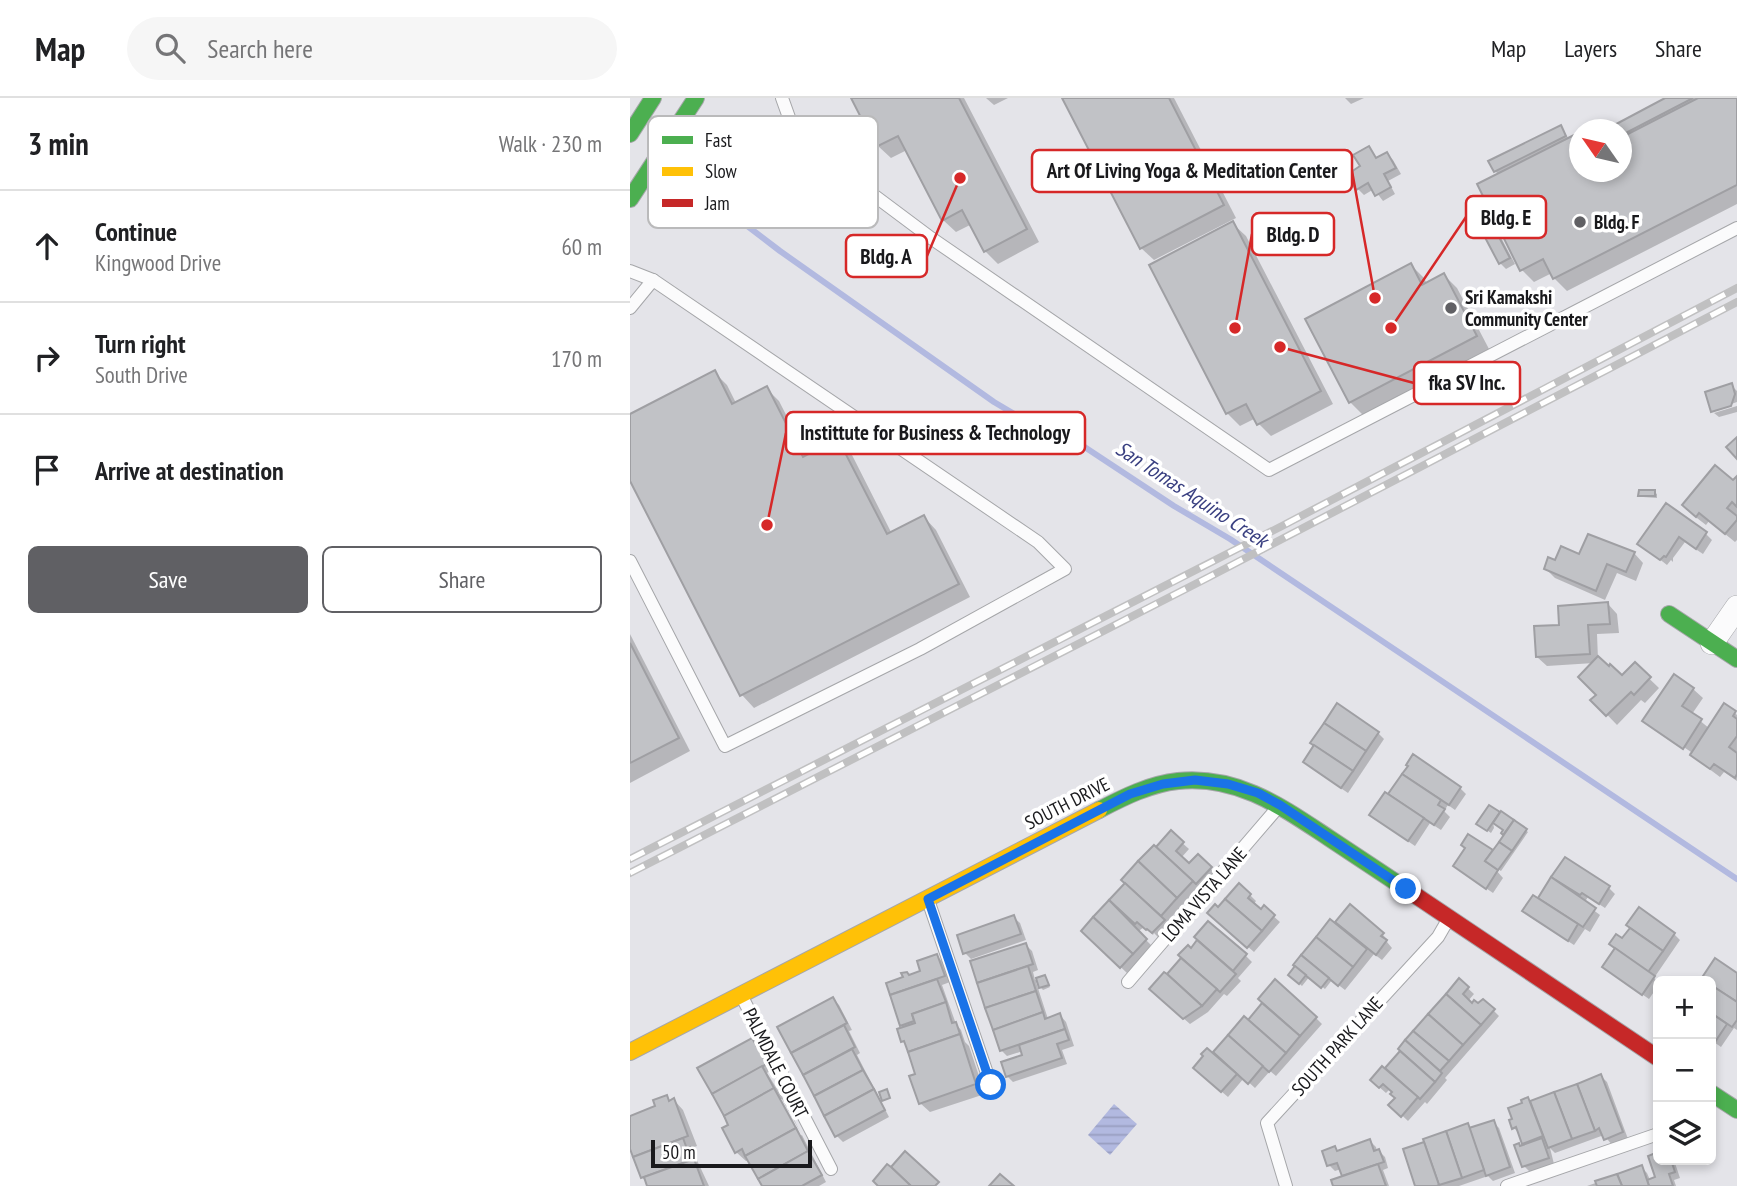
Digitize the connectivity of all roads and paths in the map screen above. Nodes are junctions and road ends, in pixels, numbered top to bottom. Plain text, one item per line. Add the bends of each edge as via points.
1 (696, 98) edge
2 (782, 98) edge
3 (684, 116) edge
4 (788, 116) edge
5 (648, 124) edge
6 (638, 143) edge
7 (648, 172) edge
8 (633, 195) edge
9 (878, 199) edge
10 (1737, 228) edge
11 (630, 271) edge
12 (653, 280) junction
13 (630, 308) edge
14 (630, 562) edge
15 (1737, 607) edge
16 (1669, 614) dead end
17 (1712, 643) junction
18 (1737, 659) edge
19 (1280, 805) junction
20 (928, 899) junction
21 (1450, 918) junction
22 (1128, 982) dead end
23 (741, 995) junction
24 (630, 1052) edge
25 (1653, 1055) edge
26 (991, 1085) dead end
27 (1716, 1096) edge
28 (1737, 1110) edge
29 (1653, 1136) edge
30 (831, 1169) dead end
31 (1286, 1186) edge
32 (1507, 1186) edge

1 - 3 street
2 - 4 lane
5 - 6 street
6 - 8 street
7 - 8 street
9 - 10 lane via 1269,470
11 - 12 lane
12 - 13 lane
12 - 14 lane via 1038,542 1065,569 920,649 725,746
15 - 17 street
16 - 17 street
17 - 18 street
19 - 20 street, SOUTH DRIVE via 1228,784 1195,780 1163,784 1130,794
19 - 21 street, SOUTH DRIVE
19 - 22 lane, LOMA VISTA LANE
20 - 23 street, SOUTH DRIVE
20 - 26 lane
21 - 25 street, SOUTH DRIVE
21 - 31 lane, SOUTH PARK LANE via 1267,1123
23 - 24 street, SOUTH DRIVE
23 - 30 lane, PALMDALE COURT
27 - 28 street
29 - 32 lane

